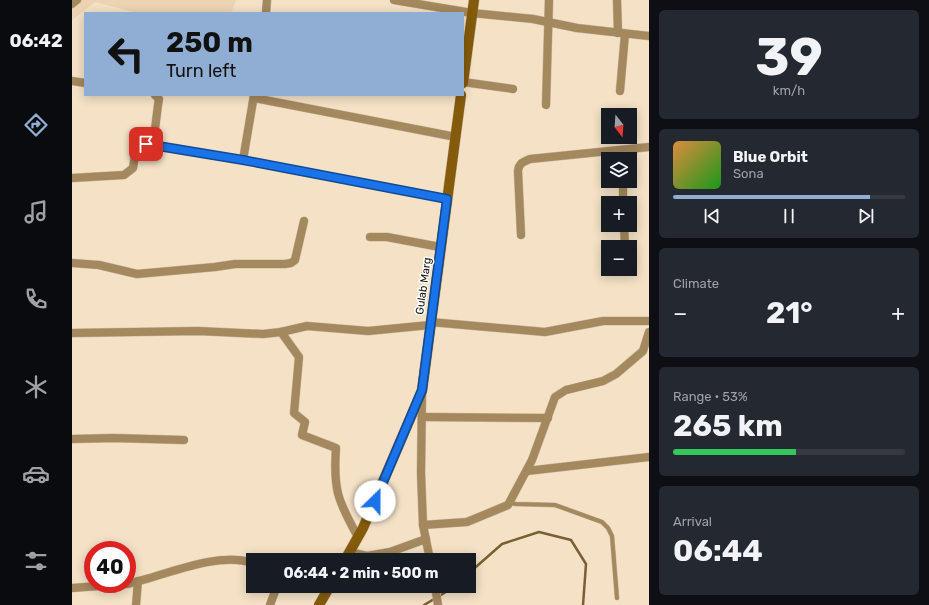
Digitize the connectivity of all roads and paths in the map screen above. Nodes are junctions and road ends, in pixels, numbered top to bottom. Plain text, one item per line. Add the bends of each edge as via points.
1 (77, 0) edge
2 (267, 0) edge
3 (394, 0) edge
4 (474, 0) edge
5 (549, 0) edge
6 (617, 0) edge
7 (72, 4) edge
8 (266, 12) edge
9 (472, 13) junction
10 (548, 22) junction
11 (621, 34) junction
12 (649, 36) edge
13 (464, 75) edge
14 (72, 81) edge
15 (84, 82) edge
16 (464, 83) edge
17 (513, 89) dead end
18 (620, 91) dead end
19 (156, 96) edge
20 (254, 96) edge
21 (461, 96) edge
22 (546, 106) dead end
23 (456, 137) junction
24 (153, 145) junction
25 (649, 148) edge
26 (622, 150) joint
27 (243, 160) junction
28 (72, 178) edge
29 (447, 199) junction
30 (304, 221) dead end
31 (521, 235) dead end
32 (370, 237) dead end
33 (440, 247) junction
34 (72, 263) edge
35 (649, 321) edge
36 (430, 324) junction
37 (281, 332) junction
38 (649, 332) edge
39 (72, 333) edge
40 (422, 390) junction
41 (422, 417) junction
42 (548, 418) junction
43 (72, 440) edge
44 (184, 440) dead end
45 (649, 457) edge
46 (527, 471) junction
47 (510, 503) junction
48 (423, 525) junction
49 (358, 537) junction
50 (426, 539) junction
51 (349, 553) edge
52 (384, 553) edge
53 (429, 553) edge
54 (246, 561) edge
55 (138, 581) joint
56 (84, 587) edge
57 (72, 588) edge
58 (274, 593) edge
59 (326, 593) edge
60 (436, 593) edge
61 (617, 598) dead end
62 (136, 605) edge
63 (270, 605) edge
64 (319, 605) edge
65 (438, 605) edge

1 - 7 street
2 - 8 street
3 - 9 street
4 - 9 street
5 - 10 street
6 - 11 street
9 - 10 street
9 - 13 street
10 - 11 street
10 - 22 street
11 - 12 street
11 - 18 street
14 - 15 street
16 - 17 street
19 - 24 street via 159,99
20 - 23 street
20 - 27 street
21 - 23 street, Gulab Marg
23 - 29 street, Gulab Marg
24 - 27 street
24 - 28 street via 140,146 135,152 133,168 124,175
25 - 26 street
26 - 31 street via 530,159 522,162 518,166
27 - 29 street
29 - 33 street, Gulab Marg
30 - 34 street via 296,260 285,264 235,264 137,274
32 - 33 street via 387,237
33 - 36 street, Gulab Marg
35 - 36 street via 604,321 546,332
36 - 37 street via 368,331 307,326
36 - 40 street, Gulab Marg
37 - 39 street
37 - 49 street via 299,357 294,413 305,422 302,435 336,448 336,489
38 - 42 street via 638,358 603,381 560,393 555,398
40 - 41 street
40 - 49 street, Gulab Marg
41 - 42 street
41 - 48 street
42 - 46 street
43 - 44 street
45 - 46 street
46 - 47 street
47 - 48 street via 467,522
47 - 61 lane via 555,505 602,522 612,536
48 - 50 street
49 - 51 street, Gulab Marg
50 - 52 street
50 - 53 street
54 - 55 street via 208,562
55 - 62 street
56 - 57 street
58 - 63 street
59 - 64 street
60 - 65 street

